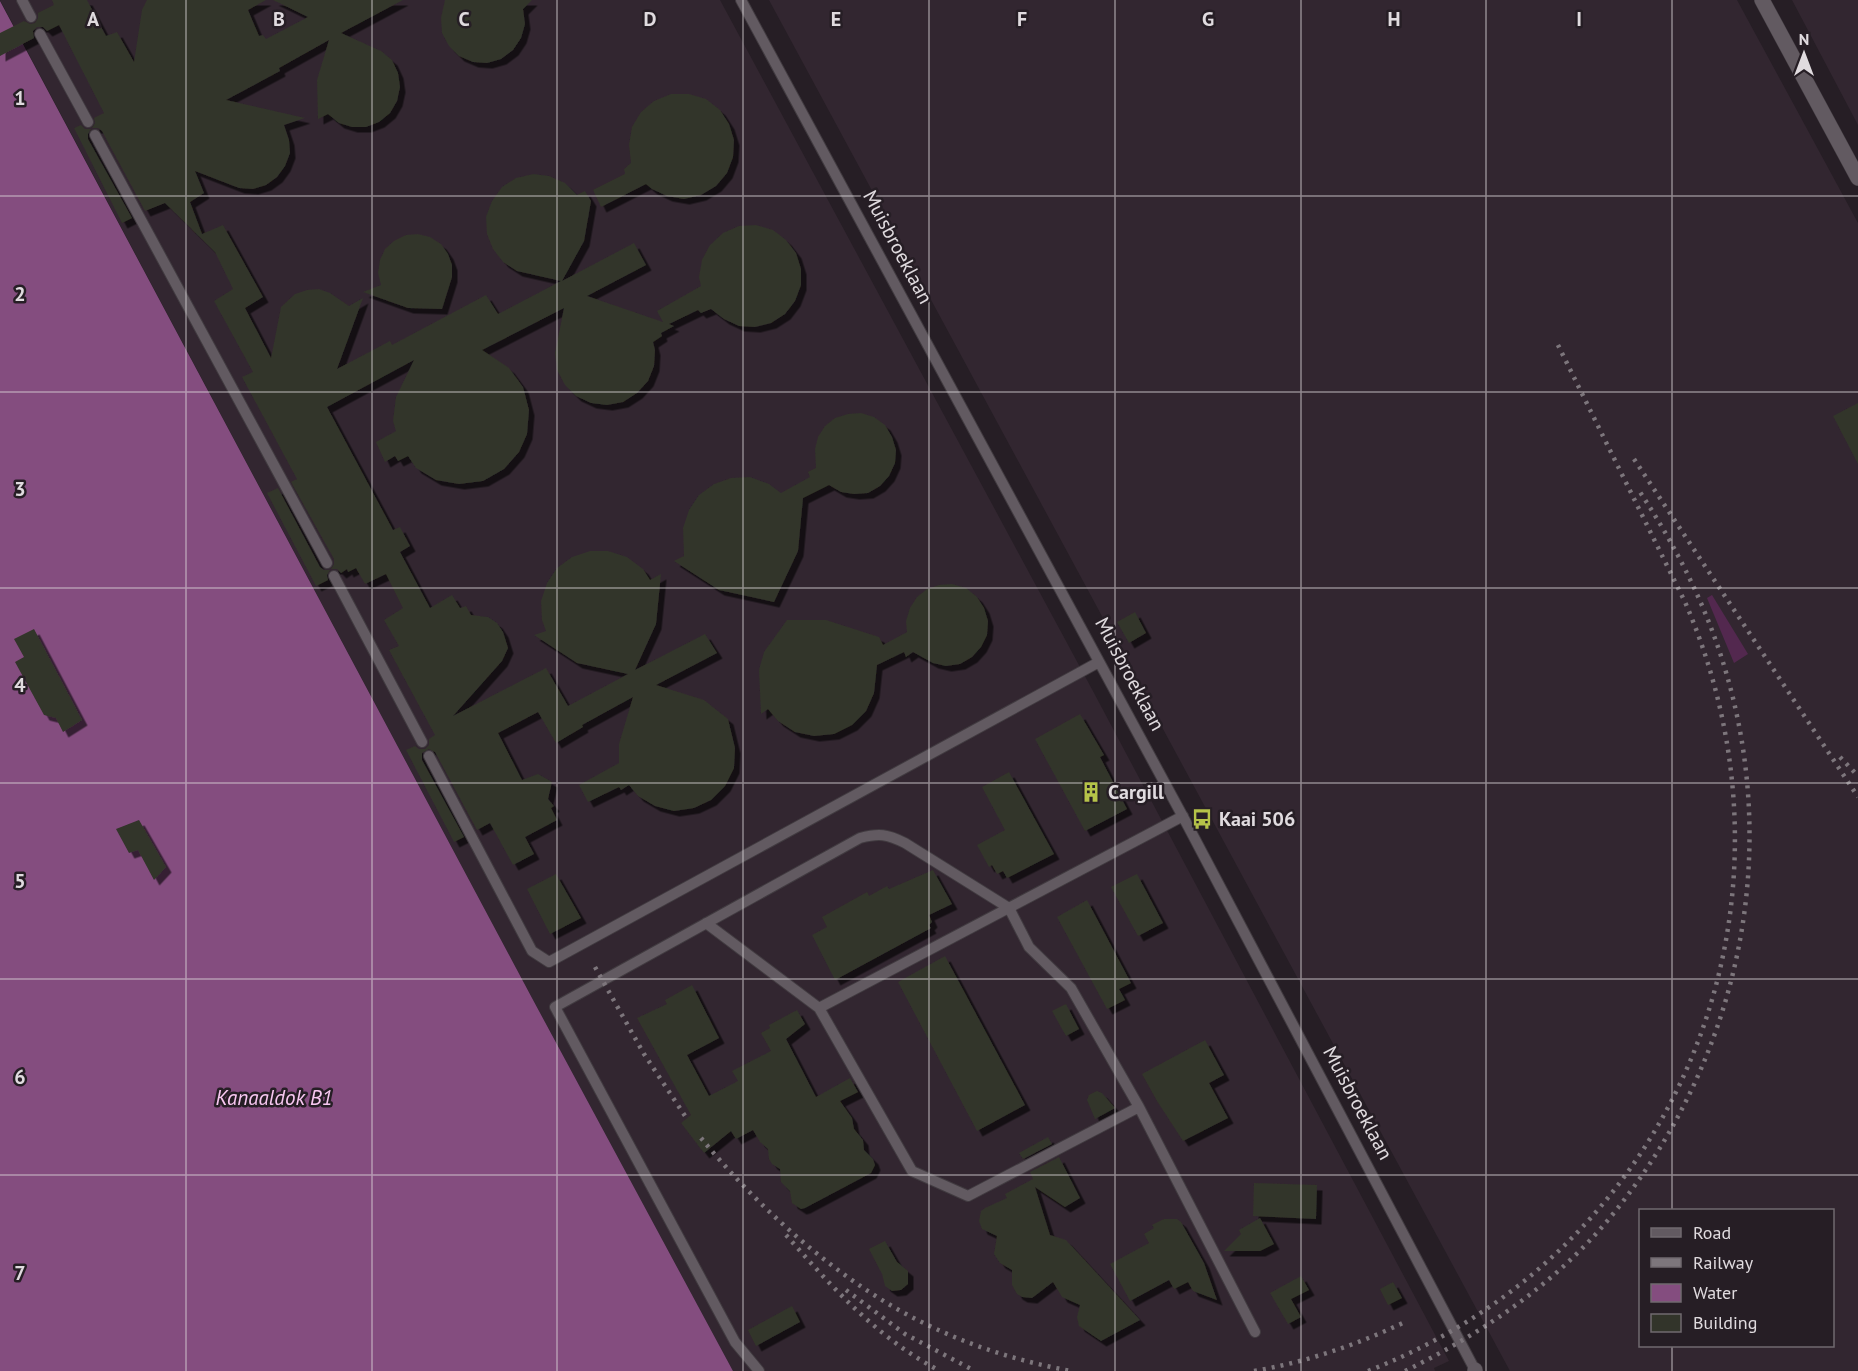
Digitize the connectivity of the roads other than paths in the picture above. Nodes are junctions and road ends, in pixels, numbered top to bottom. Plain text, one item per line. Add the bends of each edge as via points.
1 (22, 0) edge
2 (741, 0) edge
3 (1762, 0) edge
4 (31, 17) dead end
5 (40, 34) dead end
6 (88, 122) dead end
7 (94, 135) dead end
8 (1858, 178) edge
9 (327, 563) dead end
10 (334, 576) dead end
11 (1099, 662) junction
12 (422, 742) dead end
13 (429, 756) dead end
14 (1183, 816) junction
15 (1009, 908) junction
16 (706, 922) junction
17 (819, 1008) junction
18 (1139, 1107) junction
19 (1255, 1332) dead end
20 (759, 1371) edge
21 (1475, 1371) edge

1 - 4 lane
2 - 11 lane, Muisbroeklaan
3 - 8 street
5 - 6 lane
7 - 9 lane
10 - 12 lane
11 - 13 lane via 549,962 532,951
11 - 14 lane, Muisbroeklaan
14 - 15 lane
14 - 21 lane, Muisbroeklaan
15 - 16 lane via 905,843 875,834 860,838
15 - 17 lane
15 - 18 lane via 1029,947 1071,988
16 - 17 lane
16 - 20 lane via 555,1007 735,1342
17 - 18 lane via 912,1171 968,1196
18 - 19 lane

